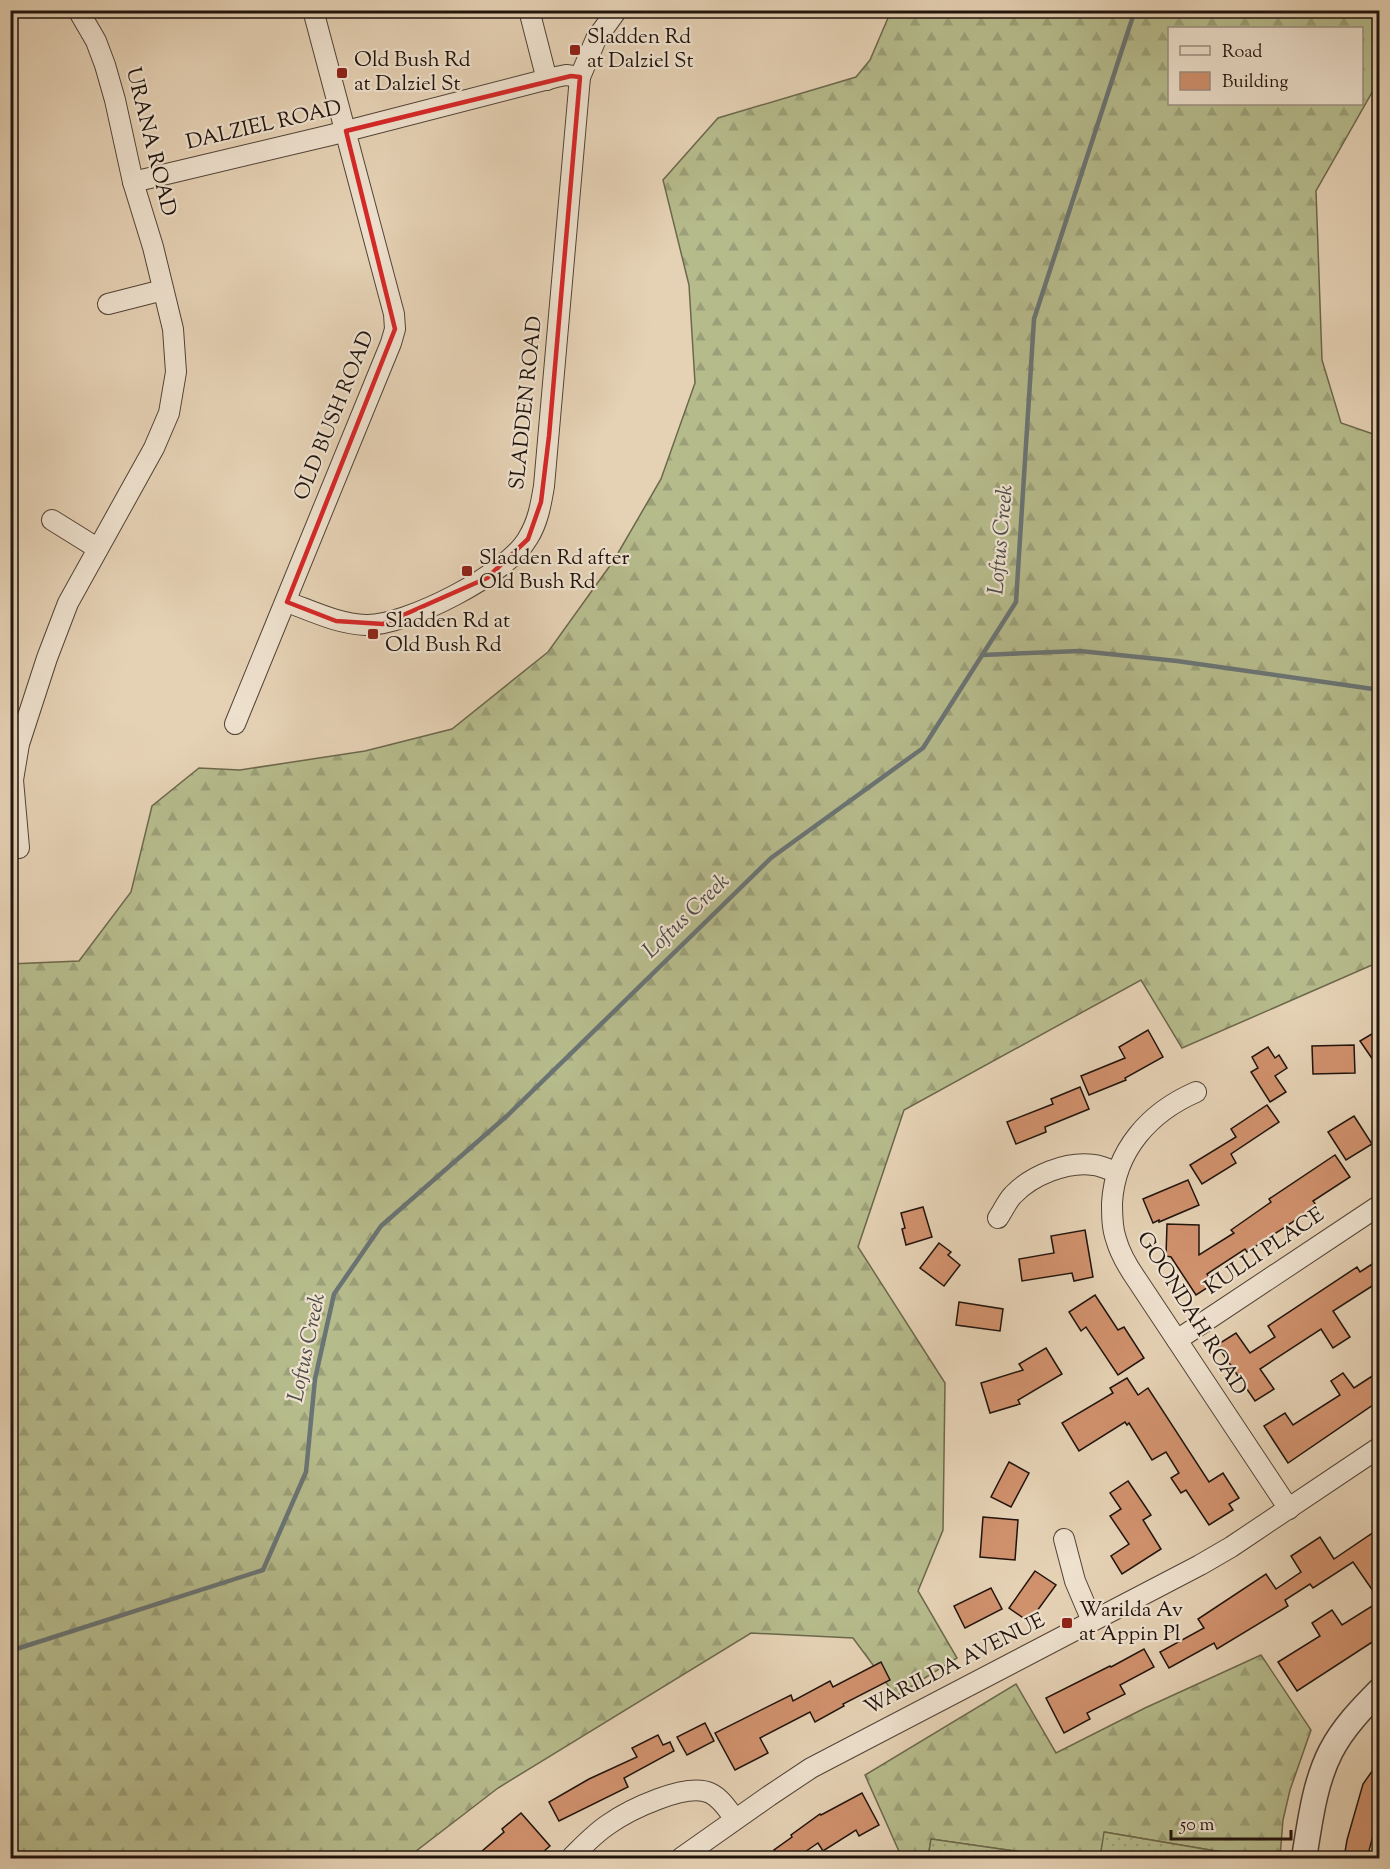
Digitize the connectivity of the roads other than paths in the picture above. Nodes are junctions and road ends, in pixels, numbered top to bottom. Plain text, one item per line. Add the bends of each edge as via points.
1 (78, 10) edge
2 (313, 10) edge
3 (529, 10) edge
4 (617, 10) edge
5 (580, 77) junction
6 (547, 80) junction
7 (346, 131) junction
8 (133, 182) junction
9 (163, 290) junction
10 (108, 304) dead end
11 (52, 520) dead end
12 (97, 548) junction
13 (287, 602) junction
14 (235, 724) dead end
15 (19, 848) dead end
16 (1197, 1092) dead end
17 (1117, 1172) junction
18 (1380, 1205) edge
19 (998, 1218) dead end
20 (1177, 1340) junction
21 (1380, 1447) edge
22 (1289, 1509) junction
23 (1064, 1539) dead end
24 (1092, 1621) junction
25 (1380, 1690) edge
26 (735, 1819) junction
27 (571, 1858) edge
28 (681, 1858) edge
29 (1304, 1858) edge

1 - 8 street, URANA ROAD via 105,64
2 - 7 street, OLD BUSH ROAD
3 - 6 street
4 - 5 street, SLADDEN ROAD via 596,39
5 - 6 street, DALZIEL ROAD via 566,75
5 - 13 street, SLADDEN ROAD via 544,486 538,517 528,540 487,578 383,624 336,621
6 - 7 street, DALZIEL ROAD
7 - 8 street, DALZIEL ROAD
7 - 13 street, OLD BUSH ROAD via 395,329
8 - 9 street, URANA ROAD
9 - 10 street
9 - 12 street, URANA ROAD via 176,352 169,413 154,448
11 - 12 street
12 - 15 street, URANA ROAD via 68,603 19,744 13,780
13 - 14 street, OLD BUSH ROAD
16 - 17 street, GOONDAH ROAD via 1176,1101 1143,1127
17 - 19 street via 1096,1165 1064,1167 1012,1195
17 - 20 street, GOONDAH ROAD via 1112,1216 1122,1257
18 - 20 street, KULLI PLACE
20 - 22 street, GOONDAH ROAD
21 - 22 street, WARILDA AVENUE
22 - 24 street, WARILDA AVENUE via 1208,1561
23 - 24 street via 1075,1581
24 - 26 street, WARILDA AVENUE via 848,1747
25 - 29 street via 1361,1709 1331,1752 1320,1776
26 - 27 street via 711,1793 686,1791 609,1824
26 - 28 street, WARILDA AVENUE

